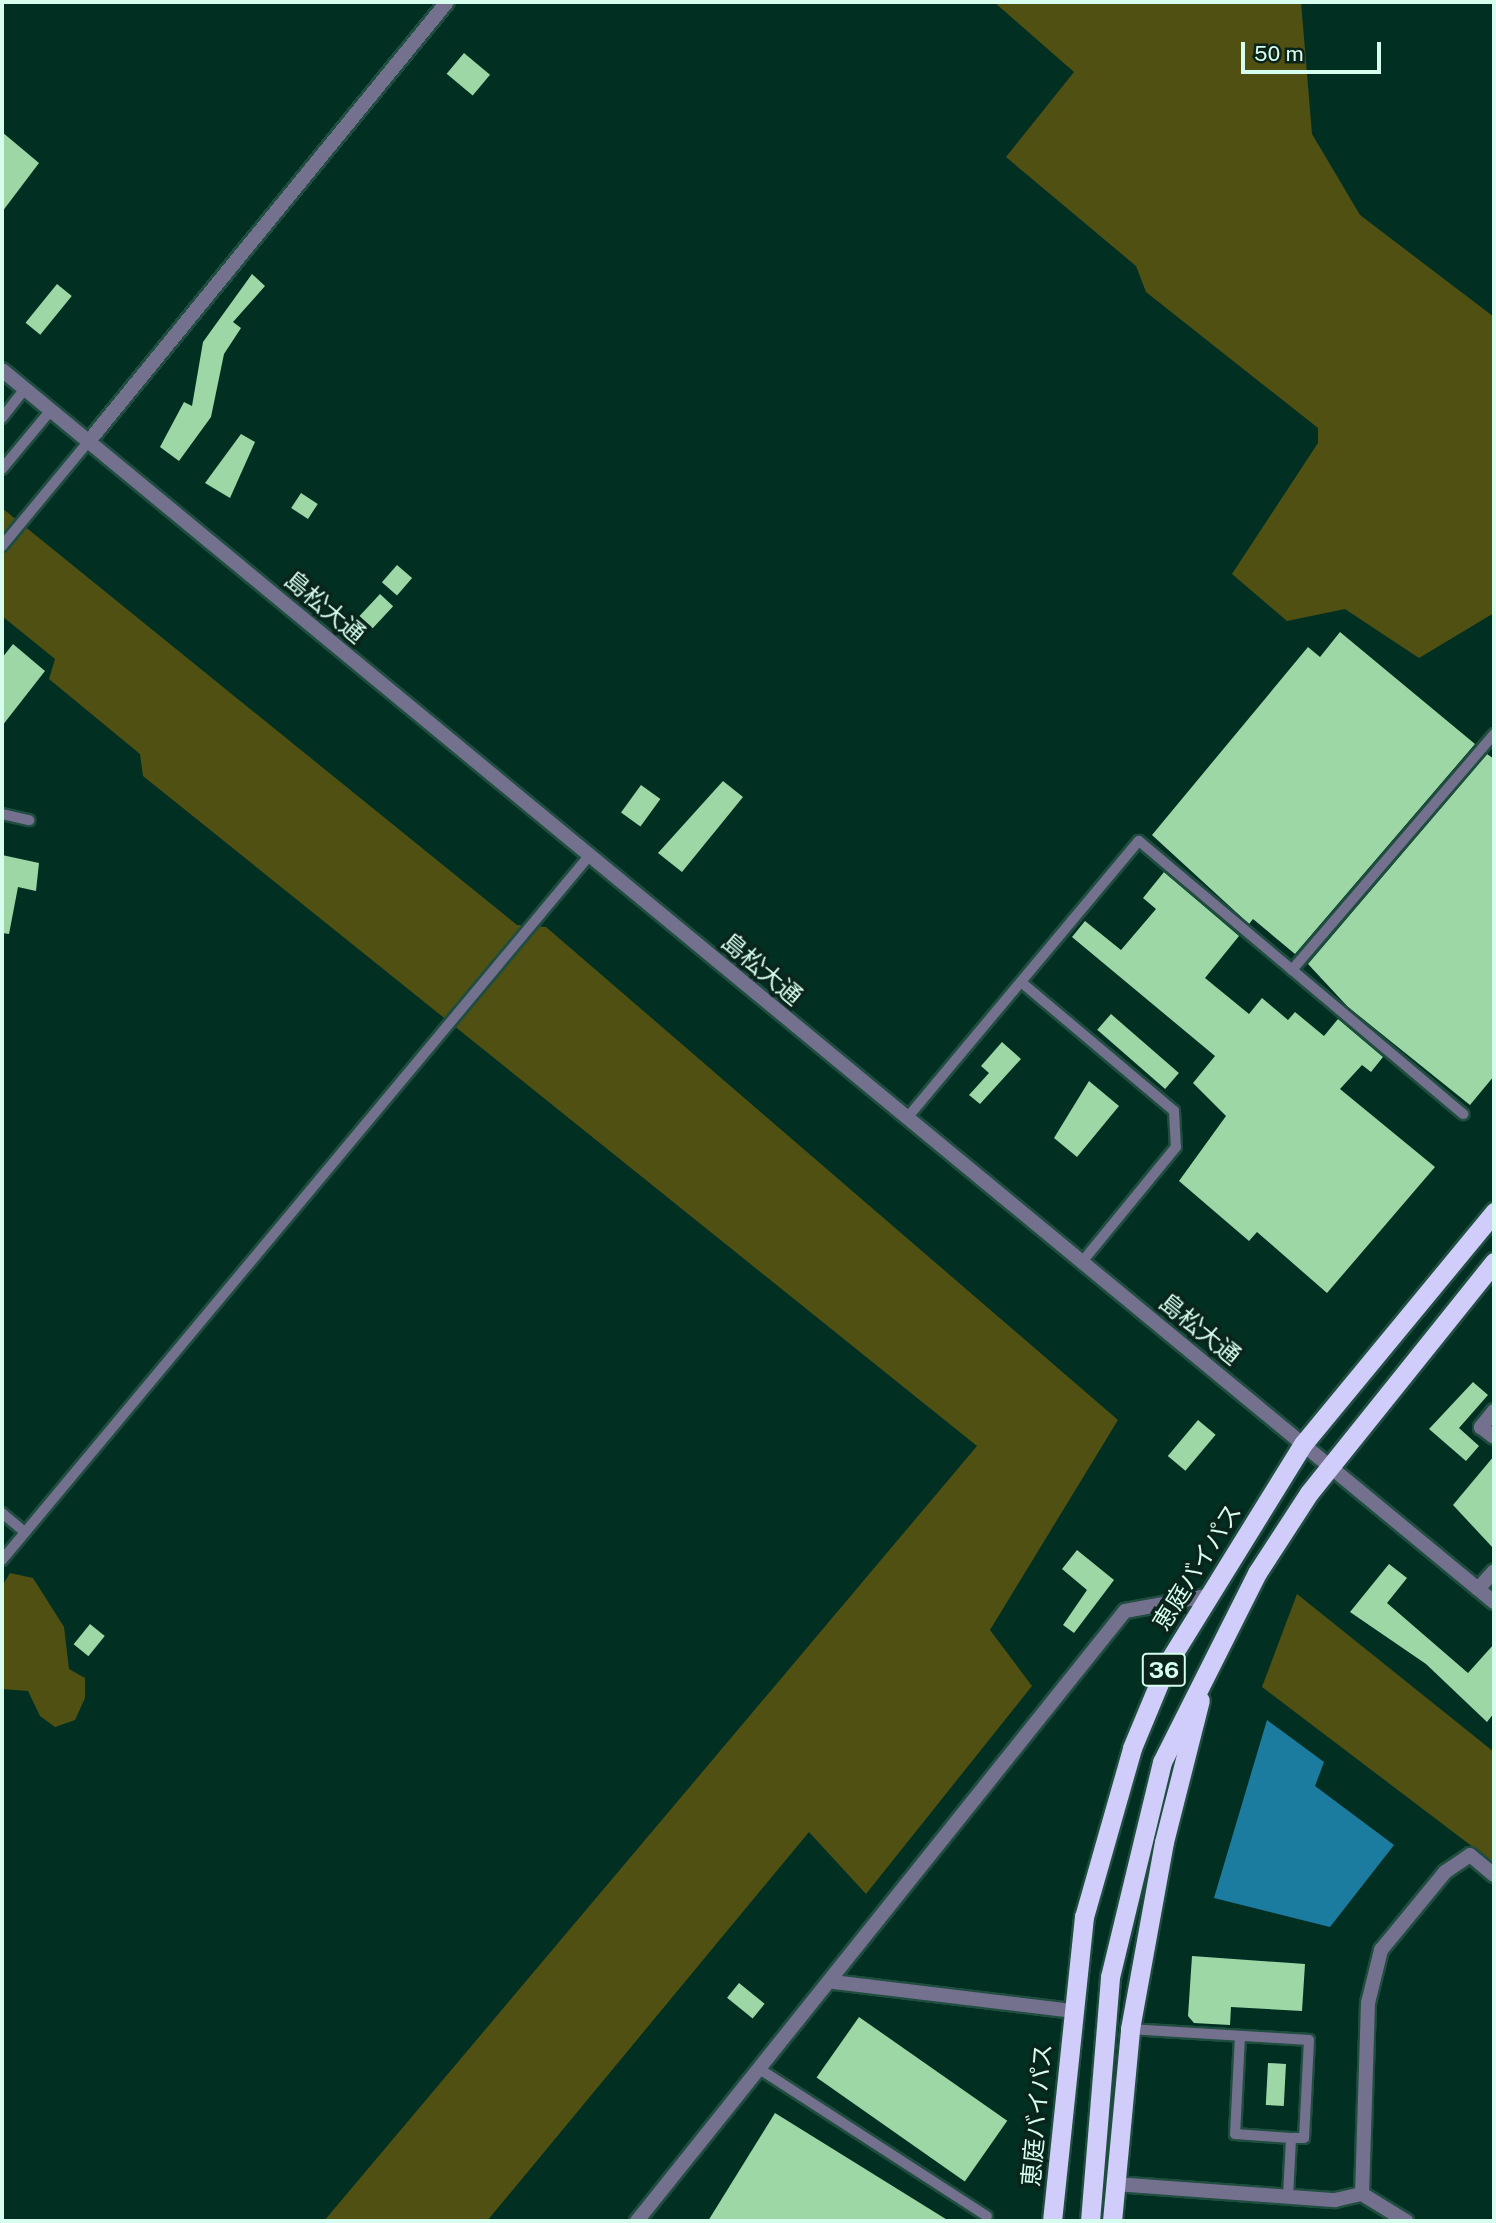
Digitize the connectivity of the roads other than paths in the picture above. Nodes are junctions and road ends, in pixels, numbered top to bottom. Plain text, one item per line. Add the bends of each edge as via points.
1 (447, 2) edge
2 (2, 370) edge
3 (25, 389) junction
4 (51, 410) junction
5 (2, 418) edge
6 (89, 441) junction
7 (2, 470) edge
8 (2, 546) edge
9 (1494, 734) edge
10 (2, 814) edge
11 (29, 820) dead end
12 (589, 856) junction
13 (1292, 970) junction
14 (1021, 982) junction
15 (1464, 1114) dead end
16 (907, 1118) junction
17 (1494, 1212) edge
18 (1082, 1262) junction
19 (1494, 1262) edge
20 (1494, 1411) edge
21 (1494, 1437) edge
22 (1303, 1444) junction
23 (1328, 1466) junction
24 (2, 1513) edge
25 (24, 1532) junction
26 (2, 1560) edge
27 (1494, 1571) edge
28 (1478, 1589) junction
29 (1206, 1596) junction
30 (1494, 1602) edge
31 (1204, 1679) junction
32 (1494, 1875) edge
33 (833, 1982) junction
34 (1071, 2011) junction
35 (1130, 2029) junction
36 (1240, 2036) junction
37 (761, 2070) junction
38 (1291, 2138) junction
39 (1115, 2183) junction
40 (1362, 2194) junction
41 (1287, 2197) junction
42 (987, 2216) dead end
43 (637, 2221) edge
44 (1052, 2221) edge
45 (1090, 2221) edge
46 (1112, 2221) edge
47 (1406, 2221) edge

1 - 6 street
2 - 3 street, 島松大通
3 - 4 street, 島松大通
3 - 5 lane
4 - 6 street, 島松大通
4 - 7 lane
6 - 8 lane
6 - 12 street, 島松大通
9 - 13 lane
10 - 11 lane
12 - 16 street, 島松大通
12 - 25 lane
13 - 14 lane via 1139,841
13 - 15 lane
14 - 16 lane
14 - 18 lane via 1174,1111 1176,1147
16 - 18 street, 島松大通
17 - 22 highway, 恵庭バイパス / 36
18 - 22 street, 島松大通
19 - 23 highway, 36
20 - 21 street via 1481,1427
22 - 23 street, 島松大通
22 - 29 highway, 恵庭バイパス / 36
23 - 28 street, 島松大通
23 - 31 highway, 36 via 1256,1573
24 - 25 lane
25 - 26 lane
27 - 28 street
28 - 30 street, 島松大通
29 - 33 street via 1125,1611
29 - 34 highway, 恵庭バイパス / 36 via 1167,1664 1128,1761 1084,1917
31 - 35 highway via 1164,1842
31 - 45 highway, 36 via 1161,1762 1120,1918 1102,2045
32 - 40 street via 1470,1854 1445,1872 1381,1950 1368,2003
33 - 34 street
33 - 37 street
34 - 44 highway, 恵庭バイパス / 36
35 - 36 lane
35 - 39 highway
36 - 38 lane via 1235,2134
36 - 38 lane via 1309,2040 1304,2138
37 - 42 lane
37 - 43 street
38 - 41 lane
39 - 41 street
39 - 46 highway
40 - 41 street via 1335,2200
40 - 47 street

